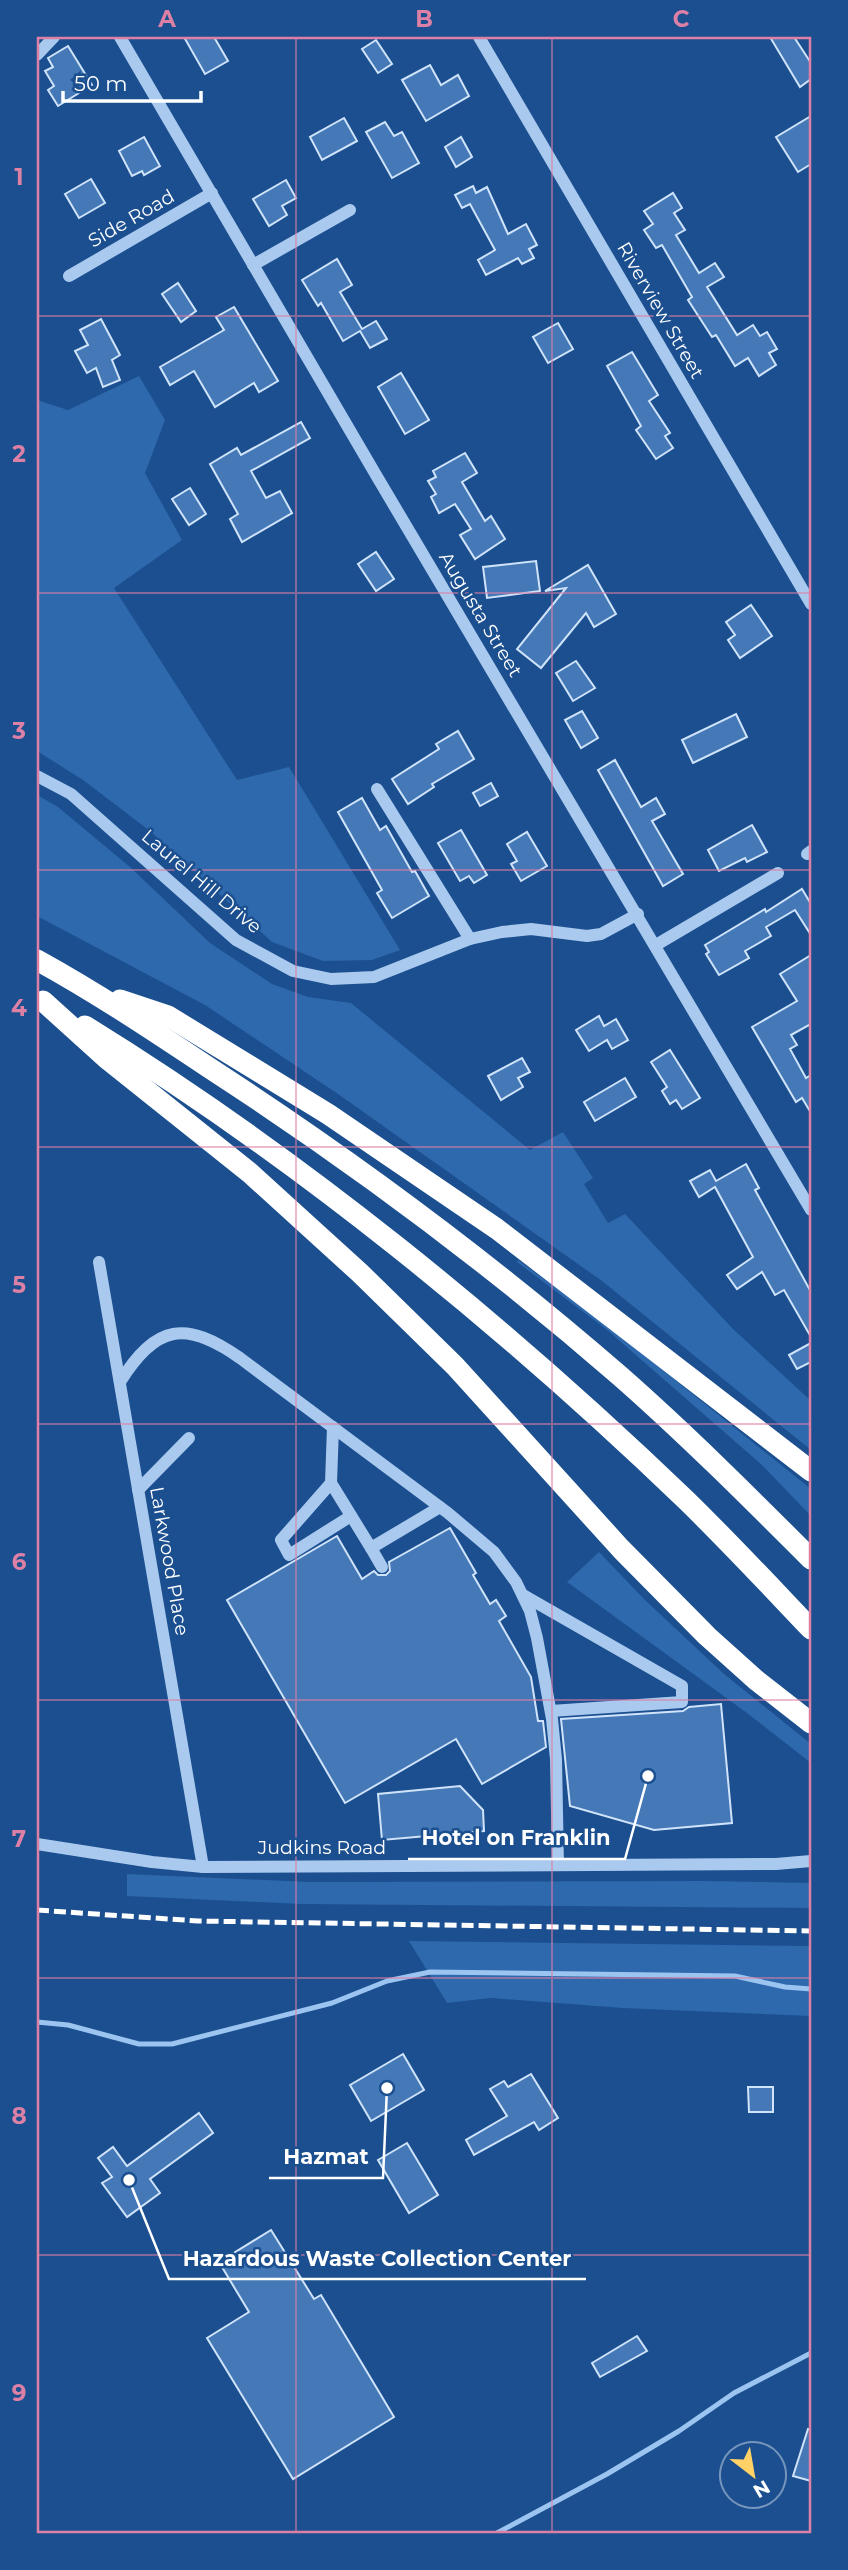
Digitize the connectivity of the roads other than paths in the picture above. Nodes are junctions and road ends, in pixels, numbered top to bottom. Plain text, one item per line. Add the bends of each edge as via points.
1 (54, 37) edge
2 (120, 37) edge
3 (479, 37) edge
4 (37, 55) edge
5 (212, 193) junction
6 (350, 210) dead end
7 (253, 265) junction
8 (69, 276) dead end
9 (811, 604) edge
10 (37, 776) edge
11 (377, 789) dead end
12 (778, 873) dead end
13 (638, 914) junction
14 (470, 939) junction
15 (656, 945) junction
16 (37, 960) edge
17 (95, 992) junction
18 (40, 999) edge
19 (811, 1210) edge
20 (99, 1262) dead end
21 (120, 1382) junction
22 (333, 1427) junction
23 (189, 1438) dead end
24 (811, 1471) edge
25 (331, 1483) junction
26 (138, 1490) junction
27 (440, 1507) junction
28 (351, 1516) junction
29 (371, 1548) junction
30 (811, 1559) edge
31 (382, 1567) dead end
32 (523, 1595) junction
33 (811, 1629) edge
34 (551, 1711) junction
35 (811, 1723) edge
36 (37, 1844) edge
37 (811, 1861) edge
38 (558, 1865) junction
39 (203, 1867) junction

1 - 4 street
2 - 5 street, Augusta Street
3 - 9 street, Riverview Street
5 - 7 street, Augusta Street
5 - 8 street, Side Road
6 - 7 street
7 - 13 street, Augusta Street
10 - 14 street, Laurel Hill Drive via 71,794 236,940 293,971 331,979 374,977
11 - 14 street
12 - 15 street
13 - 14 street, Laurel Hill Drive via 601,934 531,929
13 - 15 street, Augusta Street
15 - 19 street, Augusta Street
16 - 17 highway
17 - 24 highway via 168,1016 328,1114 497,1229
17 - 30 highway via 312,1135 471,1254 620,1376
18 - 33 highway via 169,1078 445,1286 687,1501
18 - 35 highway via 341,1255 455,1366 621,1549 707,1636
20 - 21 street, Larkwood Place
21 - 22 street via 149,1346 176,1333 192,1333 221,1345
21 - 26 street, Larkwood Place
22 - 25 street
22 - 27 street
23 - 26 street
25 - 28 street
25 - 28 street via 281,1540 289,1555
26 - 39 street, Larkwood Place
27 - 29 street
27 - 32 street via 494,1552
28 - 29 street
29 - 31 street
32 - 34 street via 537,1638
32 - 34 street via 682,1686 682,1702
34 - 38 street
36 - 39 street, Judkins Road
37 - 38 street, Judkins Road
38 - 39 street, Judkins Road

